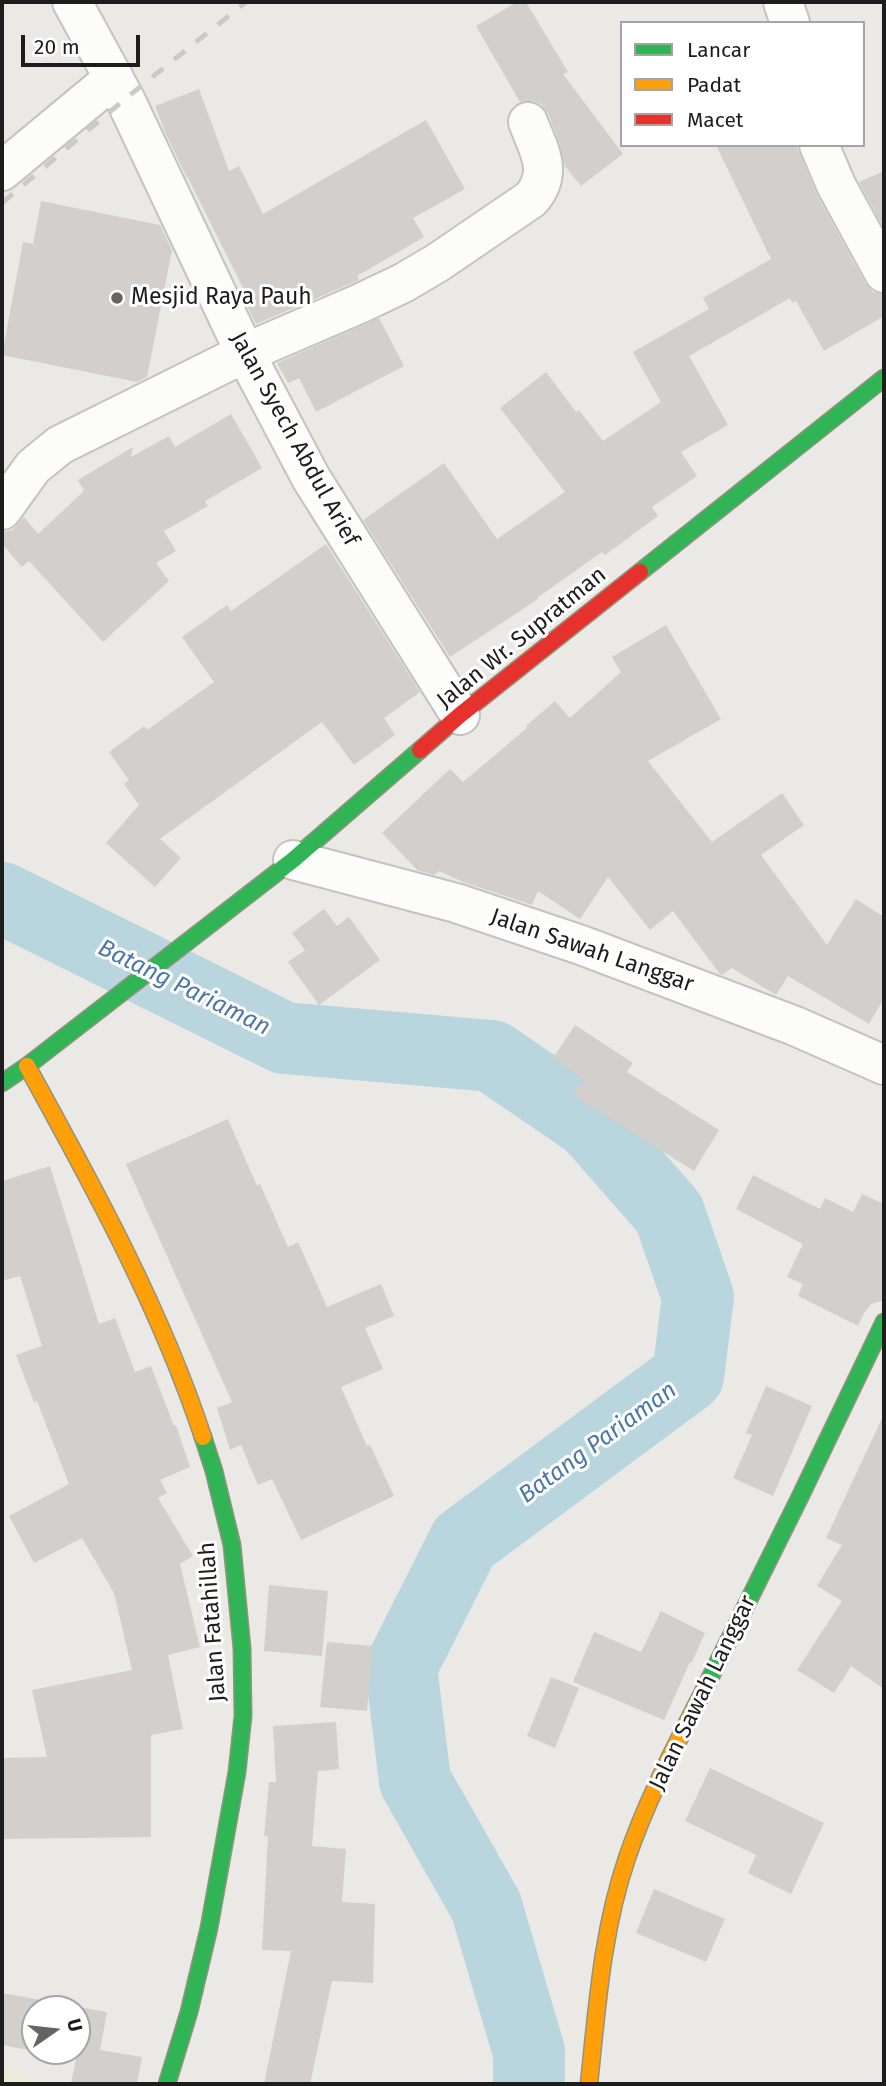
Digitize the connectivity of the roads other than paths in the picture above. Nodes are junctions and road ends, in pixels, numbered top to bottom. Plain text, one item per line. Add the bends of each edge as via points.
1 (72, 2) edge
2 (783, 2) edge
3 (789, 21) edge
4 (114, 78) junction
5 (528, 122) dead end
6 (821, 147) edge
7 (2, 171) edge
8 (884, 274) edge
9 (245, 353) junction
10 (884, 378) edge
11 (2, 510) edge
12 (460, 715) junction
13 (292, 860) junction
14 (884, 1065) edge
15 (27, 1066) junction
16 (2, 1083) edge
17 (884, 1322) edge
18 (167, 2084) edge
19 (589, 2084) edge

1 - 4 street, Jalan Syech Abdul Arief
2 - 3 street
4 - 7 street
4 - 9 street, Jalan Syech Abdul Arief
5 - 9 street via 544,177 531,199 403,283
6 - 8 street via 836,186
9 - 11 street via 60,445 33,467
9 - 12 street, Jalan Syech Abdul Arief via 323,498
10 - 12 street, Jalan Wr. Supratman
12 - 13 street, Jalan Wr. Supratman
13 - 14 street, Jalan Sawah Langgar via 457,904 581,945
13 - 15 street, Jalan Wr. Supratman
15 - 16 street, Jalan Wr. Supratman
15 - 18 street, Jalan Fatahillah via 101,1201 173,1351 211,1459 231,1536 240,1612 243,1716 239,1760 193,1999
17 - 19 street, Jalan Sawah Langgar via 667,1763 627,1858 600,1975

